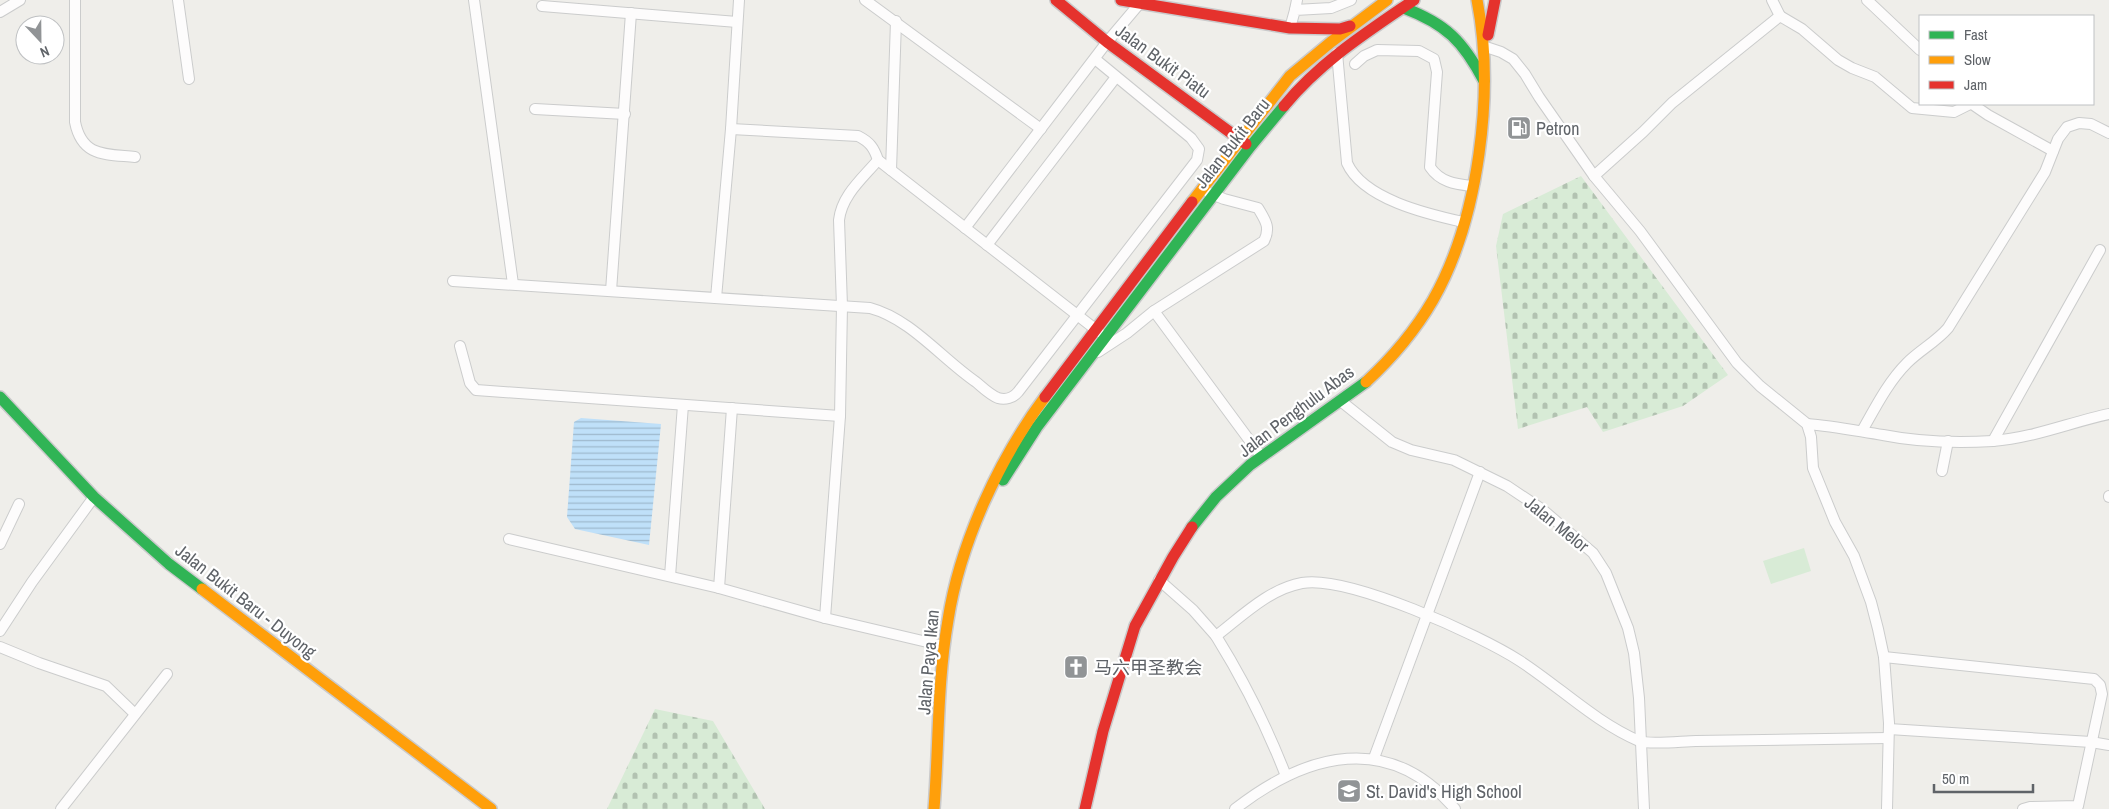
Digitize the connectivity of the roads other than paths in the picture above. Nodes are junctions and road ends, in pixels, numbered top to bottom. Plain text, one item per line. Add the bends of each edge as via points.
1 (20, 0) edge
2 (76, 0) edge
3 (178, 0) edge
4 (474, 0) edge
5 (739, 0) edge
6 (866, 0) edge
7 (1056, 0) edge
8 (1122, 0) edge
9 (1350, 0) edge
10 (1387, 0) edge
11 (1414, 0) edge
12 (1477, 0) edge
13 (1495, 0) edge
14 (1867, 0) edge
15 (1774, 2) edge
16 (1140, 3) junction
17 (1296, 5) edge
18 (542, 6) dead end
19 (1404, 8) junction
20 (0, 12) edge
21 (631, 13) junction
22 (1780, 16) junction
23 (896, 21) junction
24 (737, 22) junction
25 (1356, 24) junction
26 (1290, 28) junction
27 (1107, 42) junction
28 (1486, 47) junction
29 (1919, 49) edge
30 (1336, 53) junction
31 (1095, 59) junction
32 (1355, 64) dead end
33 (1116, 77) junction
34 (189, 79) dead end
35 (1484, 82) junction
36 (1969, 105) edge
37 (1973, 105) edge
38 (535, 109) dead end
39 (625, 114) junction
40 (731, 129) junction
41 (1041, 129) junction
42 (2109, 133) edge
43 (1239, 139) junction
44 (1250, 147) junction
45 (2053, 151) junction
46 (135, 157) dead end
47 (878, 160) junction
48 (891, 170) junction
49 (1594, 176) junction
50 (1471, 186) junction
51 (1202, 188) junction
52 (1214, 196) junction
53 (1463, 222) junction
54 (965, 228) junction
55 (987, 245) junction
56 (2100, 250) dead end
57 (453, 281) dead end
58 (513, 284) junction
59 (611, 291) junction
60 (716, 298) junction
61 (842, 306) junction
62 (1154, 311) junction
63 (1077, 315) junction
64 (1096, 329) junction
65 (1106, 337) junction
66 (460, 346) dead end
67 (1092, 355) junction
68 (0, 397) edge
69 (1342, 402) junction
70 (683, 405) junction
71 (732, 408) junction
72 (2109, 414) edge
73 (840, 416) junction
74 (1807, 424) junction
75 (1862, 431) junction
76 (1948, 441) junction
77 (1993, 441) junction
78 (1261, 456) junction
79 (1942, 471) dead end
80 (1480, 472) junction
81 (94, 497) junction
82 (19, 504) dead end
83 (978, 522) junction
84 (509, 539) dead end
85 (0, 544) edge
86 (670, 576) junction
87 (1159, 580) junction
88 (719, 588) junction
89 (1427, 617) junction
90 (825, 618) junction
91 (0, 631) edge
92 (1216, 636) junction
93 (944, 646) junction
94 (0, 647) edge
95 (1884, 657) junction
96 (167, 674) dead end
97 (135, 714) junction
98 (1888, 734) junction
99 (1641, 742) junction
100 (2091, 742) junction
101 (2109, 744) edge
102 (1374, 758) junction
103 (1286, 776) junction
104 (61, 809) edge
105 (491, 809) edge
106 (934, 809) edge
107 (1085, 809) edge
108 (1235, 809) edge
109 (1455, 809) edge
110 (1644, 809) edge
111 (1887, 809) edge
112 (2022, 809) edge

1 - 20 street
2 - 46 street via 75,122 78,133 82,143 92,150
3 - 34 street
4 - 58 street
5 - 24 street
6 - 23 street
7 - 27 main road, Jalan Bukit Piatu
8 - 16 main road
9 - 17 street via 1331,8
10 - 25 main road, Jalan Bukit Baru
11 - 19 main road, Jalan Bukit Baru
12 - 28 main road, Jalan Penghulu Abas
13 - 28 main road
14 - 29 street
15 - 22 street
16 - 26 main road
16 - 27 street
17 - 26 street
18 - 21 street
19 - 30 main road, Jalan Bukit Baru
19 - 35 main road via 1434,20 1460,40
21 - 24 street
21 - 39 street
22 - 36 street via 1802,28 1838,60 1875,77 1912,108 1954,112
22 - 49 street via 1672,103
23 - 41 street
23 - 48 street
24 - 40 street
25 - 26 main road via 1340,29
25 - 43 main road, Jalan Bukit Baru via 1290,76
27 - 31 street
27 - 43 main road, Jalan Bukit Piatu
28 - 35 main road, Jalan Penghulu Abas
28 - 49 street via 1513,59
30 - 44 main road, Jalan Bukit Baru via 1292,96
30 - 53 street via 1347,163 1351,173 1398,204
31 - 33 street
31 - 41 street
32 - 50 street via 1377,50 1420,51 1434,59 1437,72 1430,168 1451,184
33 - 55 street
33 - 63 street via 1192,138 1199,149 1197,160
35 - 50 main road, Jalan Penghulu Abas via 1481,129
37 - 45 street
38 - 39 street
39 - 59 street
40 - 47 street via 858,136 874,148
40 - 60 street
41 - 54 street
42 - 45 street via 2091,124 2079,123 2067,127
43 - 44 main road, Jalan Bukit Piatu
43 - 51 main road, Jalan Bukit Baru
44 - 52 main road, Jalan Bukit Baru
45 - 75 street via 2045,172 1948,328 1893,379
47 - 48 street
47 - 61 street via 840,208
48 - 54 street
49 - 74 street via 1640,231 1737,363
50 - 53 main road, Jalan Penghulu Abas
51 - 52 street
51 - 64 main road, Jalan Bukit Baru
52 - 62 street via 1258,208 1268,224 1264,241
52 - 65 main road, Jalan Bukit Baru
53 - 69 main road, Jalan Penghulu Abas via 1447,271 1425,315 1400,348
54 - 55 street
55 - 63 street
56 - 77 street
57 - 58 street
58 - 59 street
59 - 60 street
60 - 61 street
61 - 63 street via 885,312 997,398 1004,399 1018,392
61 - 73 street
62 - 67 street
62 - 78 street
63 - 64 street
64 - 65 street
64 - 83 main road, Jalan Paya Ikan via 1025,424 1004,459
65 - 67 main road, Jalan Paya Ikan
66 - 70 street via 470,383 476,390
67 - 83 main road, Jalan Paya Ikan via 1037,427
68 - 81 main road, Jalan Bukit Baru - Duyong
69 - 78 main road, Jalan Penghulu Abas
69 - 80 street, Jalan Melor via 1392,442 1454,460
70 - 71 street
70 - 86 street
71 - 73 street
71 - 88 street
72 - 77 street
73 - 90 street
74 - 75 street
74 - 95 street via 1813,468 1835,522 1854,556 1871,602
75 - 76 street
76 - 77 street
76 - 79 street
78 - 87 main road, Jalan Penghulu Abas via 1216,498 1171,558
80 - 89 street
80 - 99 street, Jalan Melor via 1543,510 1592,553 1606,573 1628,628 1634,653
81 - 91 street
81 - 105 main road, Jalan Bukit Baru - Duyong via 220,605
82 - 85 street
83 - 93 main road, Jalan Paya Ikan via 952,601
84 - 86 street
86 - 88 street
87 - 92 street
87 - 107 main road, Jalan Penghulu Abas via 1133,629 1095,758
88 - 90 street
89 - 92 street via 1381,597 1333,584 1304,583 1282,589 1262,601
89 - 99 street via 1478,638 1520,662 1594,716
89 - 102 street
90 - 93 street
92 - 103 street via 1239,672
93 - 106 main road, Jalan Paya Ikan
94 - 97 street via 106,686
95 - 98 street
95 - 100 street via 2094,679 2102,694
96 - 97 street
97 - 104 street
98 - 99 street
98 - 100 street
98 - 111 street
99 - 110 street, Jalan Melor
100 - 101 street
100 - 112 street via 2078,806
102 - 103 street via 1348,757 1323,762
102 - 109 street via 1402,767 1423,780 1440,792
103 - 108 street via 1260,789

